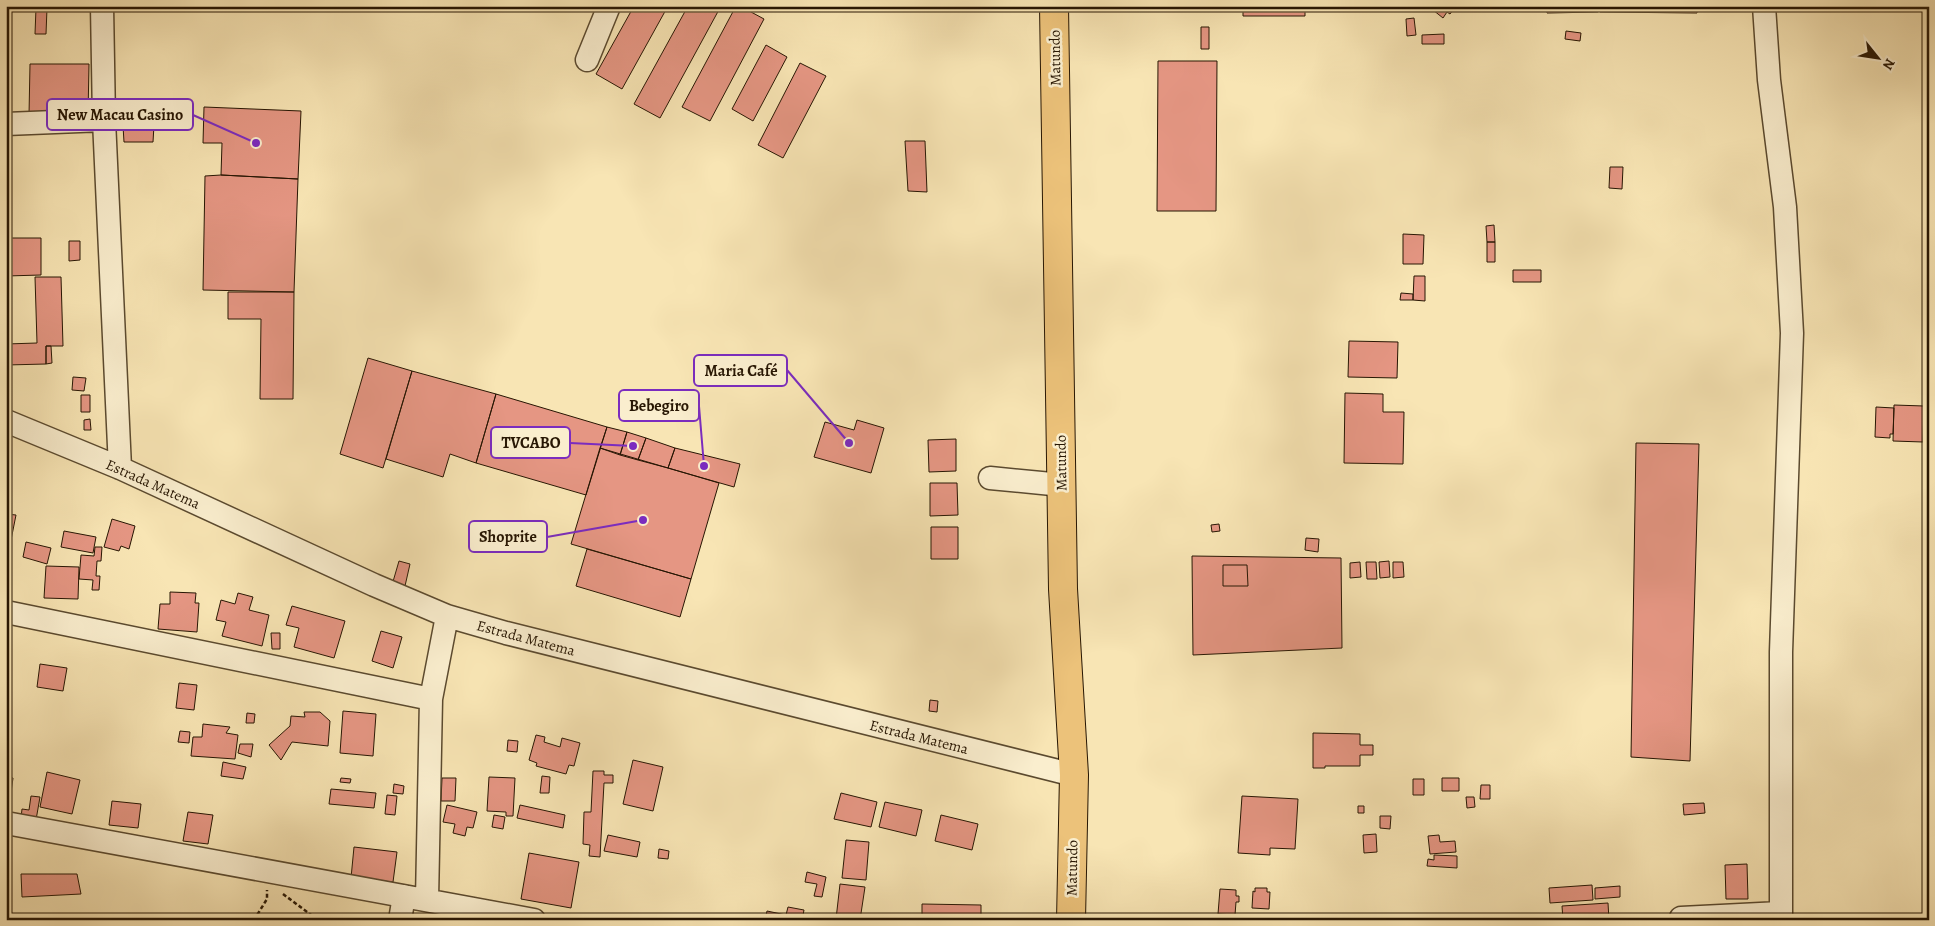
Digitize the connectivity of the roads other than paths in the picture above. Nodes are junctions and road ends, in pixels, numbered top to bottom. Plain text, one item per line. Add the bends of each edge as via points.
1 (102, 6) edge
2 (609, 6) edge
3 (1054, 6) edge
4 (1764, 6) edge
5 (587, 60) dead end
6 (104, 120) junction
7 (6, 124) edge
8 (6, 421) edge
9 (120, 468) junction
10 (990, 478) dead end
11 (1062, 485) junction
12 (6, 612) edge
13 (447, 616) junction
14 (432, 700) junction
15 (1074, 775) junction
16 (6, 823) edge
17 (404, 896) junction
18 (427, 900) junction
19 (1780, 916) edge
20 (1681, 918) dead end
21 (400, 920) edge
22 (534, 920) edge
23 (1071, 920) edge

1 - 6 street
2 - 5 street
3 - 11 main road, Matundo
4 - 19 street via 1769,80 1785,207 1792,333 1781,652
6 - 7 street
6 - 9 street
8 - 9 street, Estrada Matema
9 - 13 street, Estrada Matema
10 - 11 street
11 - 15 main road, Matundo via 1063,588
12 - 14 street
13 - 14 street
13 - 15 street, Estrada Matema
14 - 18 street
15 - 23 main road, Matundo
16 - 17 street via 267,877
17 - 18 street
17 - 21 street
18 - 22 street
19 - 20 street

